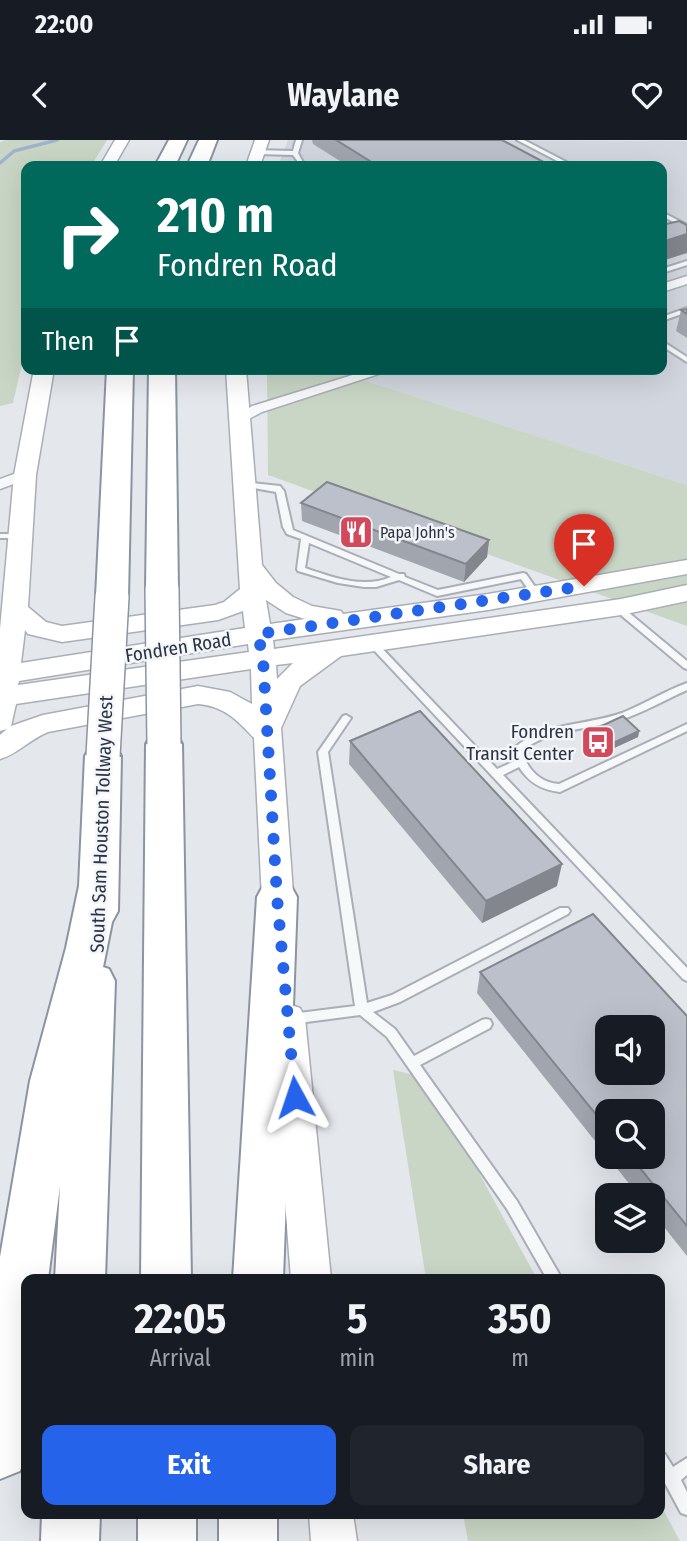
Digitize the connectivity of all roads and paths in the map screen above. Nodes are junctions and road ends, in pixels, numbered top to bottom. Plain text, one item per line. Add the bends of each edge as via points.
1 (160, 140) edge
2 (178, 140) edge
3 (208, 140) edge
4 (299, 140) edge
5 (520, 140) edge
6 (121, 142) edge
7 (257, 153) edge
8 (295, 153) junction
9 (110, 161) edge
10 (151, 161) edge
11 (168, 161) edge
12 (199, 161) edge
13 (300, 161) edge
14 (560, 161) edge
15 (667, 216) edge
16 (686, 226) edge
17 (687, 263) edge
18 (667, 269) edge
19 (687, 280) edge
20 (667, 286) edge
21 (687, 310) edge
22 (667, 316) edge
23 (667, 346) edge
24 (687, 360) edge
25 (43, 375) edge
26 (120, 375) edge
27 (162, 375) edge
28 (175, 375) edge
29 (367, 375) edge
30 (237, 377) edge
31 (292, 397) junction
32 (241, 419) junction
33 (160, 440) junction
34 (24, 475) junction
35 (0, 484) edge
36 (245, 484) junction
37 (10, 536) edge
38 (305, 538) junction
39 (251, 566) junction
40 (687, 567) edge
41 (401, 576) junction
42 (608, 583) junction
43 (252, 591) junction
44 (687, 593) edge
45 (440, 601) junction
46 (13, 602) junction
47 (621, 607) junction
48 (357, 620) junction
49 (0, 637) edge
50 (372, 643) junction
51 (261, 646) junction
52 (343, 648) junction
53 (687, 666) edge
54 (687, 686) edge
55 (2, 693) edge
56 (346, 718) dead end
57 (687, 727) edge
58 (267, 735) junction
59 (0, 749) edge
60 (519, 763) junction
61 (495, 774) junction
62 (99, 885) junction
63 (277, 897) junction
64 (564, 911) dead end
65 (687, 976) edge
66 (362, 1010) junction
67 (288, 1019) junction
68 (486, 1024) dead end
69 (412, 1063) junction
70 (23, 1274) edge
71 (80, 1274) edge
72 (166, 1274) edge
73 (258, 1274) edge
74 (311, 1274) edge
75 (552, 1274) edge
76 (21, 1289) edge
77 (0, 1451) edge
78 (687, 1466) edge
79 (665, 1469) edge
80 (670, 1478) junction
81 (687, 1507) edge
82 (71, 1519) edge
83 (167, 1519) edge
84 (248, 1519) edge
85 (332, 1519) edge
86 (70, 1541) edge
87 (167, 1541) edge
88 (247, 1541) edge
89 (334, 1541) edge

1 - 10 highway
2 - 11 highway
3 - 12 highway
4 - 8 lane
5 - 14 lane
6 - 9 main road
7 - 8 lane
8 - 13 lane
15 - 16 lane
17 - 18 lane
19 - 20 street
21 - 22 lane
23 - 24 lane
25 - 34 main road
26 - 62 highway, South Sam Houston Tollway West, bridge
27 - 33 highway
28 - 33 highway
29 - 31 street
30 - 31 street via 248,394 263,399
30 - 32 main road
31 - 32 street
32 - 36 main road
33 - 72 highway, bridge
34 - 35 street
34 - 37 main road
36 - 38 lane via 277,488 287,527
36 - 39 main road
37 - 46 main road
38 - 41 lane
38 - 41 lane via 301,569 343,583 386,584
39 - 43 main road
39 - 48 main road via 265,587 286,605 316,615
40 - 42 main road, Fondren Road
41 - 45 lane
42 - 45 main road, Fondren Road
42 - 47 main road
43 - 46 main road via 233,607 218,612 78,633 46,631
43 - 51 main road
44 - 47 main road, Fondren Road
45 - 48 main road, Fondren Road
46 - 49 main road
46 - 55 main road
47 - 50 main road, Fondren Road
47 - 53 lane
48 - 51 main road, Fondren Road
50 - 52 main road, Fondren Road
50 - 61 lane
51 - 52 main road, Fondren Road
51 - 55 main road, Fondren Road
51 - 58 main road
52 - 58 main road via 310,664 280,691
54 - 60 lane via 617,718 552,731 532,740 517,750
56 - 66 lane via 323,752
57 - 60 lane via 560,788 538,783
58 - 59 main road via 232,700 198,695 43,724 22,732
58 - 63 main road
60 - 61 lane
61 - 65 lane
62 - 70 highway via 53,1081
62 - 71 highway, South Sam Houston Tollway West
63 - 67 main road
63 - 73 highway
64 - 66 lane via 396,999
66 - 67 lane
66 - 69 lane via 391,1033
67 - 74 main road
68 - 69 lane
69 - 75 lane via 512,1205
76 - 77 highway
78 - 80 lane
79 - 80 lane
80 - 81 lane
82 - 86 highway
83 - 87 highway
84 - 88 highway
85 - 89 main road

